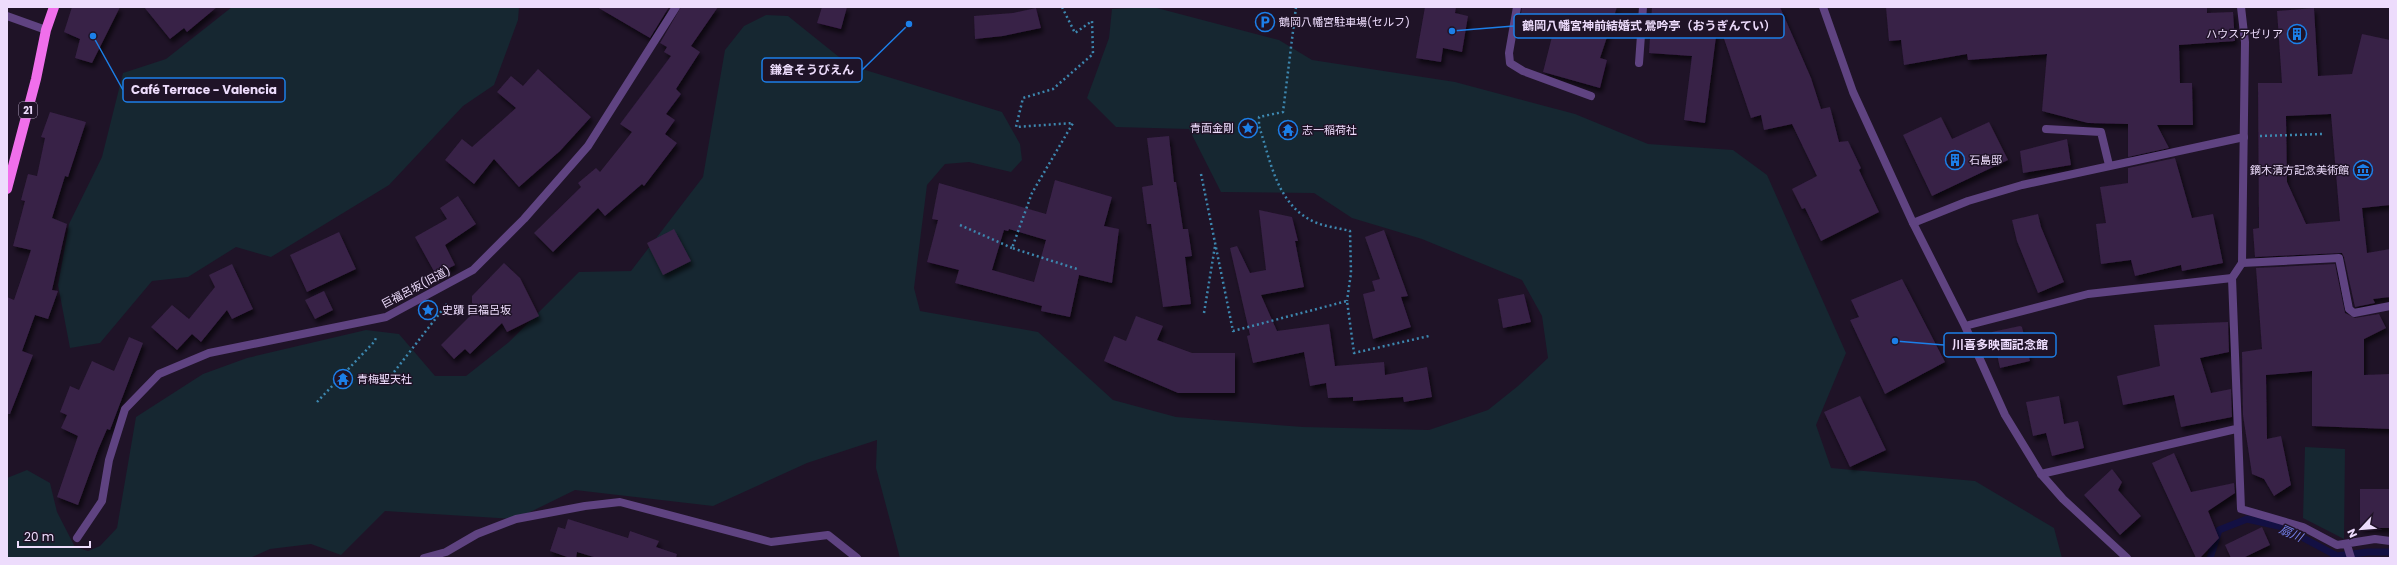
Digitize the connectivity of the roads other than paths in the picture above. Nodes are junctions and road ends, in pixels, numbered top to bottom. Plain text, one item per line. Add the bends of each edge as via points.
1 (54, 7) edge
2 (676, 7) edge
3 (1517, 7) edge
4 (1643, 7) edge
5 (1823, 7) edge
6 (2240, 7) edge
7 (7, 16) edge
8 (46, 30) junction
9 (1639, 63) dead end
10 (1591, 96) dead end
11 (2046, 129) dead end
12 (2244, 137) junction
13 (2109, 165) junction
14 (7, 189) edge
15 (1913, 223) junction
16 (2242, 263) junction
17 (2232, 278) junction
18 (2390, 306) edge
19 (1965, 326) junction
20 (2236, 428) junction
21 (2041, 474) junction
22 (77, 538) dead end
23 (2390, 541) edge
24 (2347, 545) junction
25 (424, 558) edge
26 (857, 558) edge
27 (2127, 558) edge
28 (2351, 558) edge

1 - 8 main road, 21
2 - 22 street, 巨福呂坂(旧道) via 588,146 524,219 473,270 386,317 209,353 159,374 125,408 109,460 102,501
3 - 10 street via 1509,54 1510,62 1523,70
4 - 9 street
5 - 15 street via 1853,92
6 - 12 street via 2245,42
7 - 8 street
8 - 14 main road, 21
11 - 13 street via 2102,132
12 - 13 street
12 - 16 street
13 - 15 street via 1968,201
15 - 19 street
16 - 17 street
16 - 18 street via 2339,258 2349,309 2354,313
17 - 19 street via 2088,294
17 - 20 street
19 - 21 street via 2005,415
20 - 21 street
20 - 24 street via 2241,509 2303,526 2337,545
21 - 27 street via 2062,499
23 - 24 street via 2376,539
24 - 28 street
25 - 26 street via 446,552 477,534 516,519 620,502 771,542 828,535

